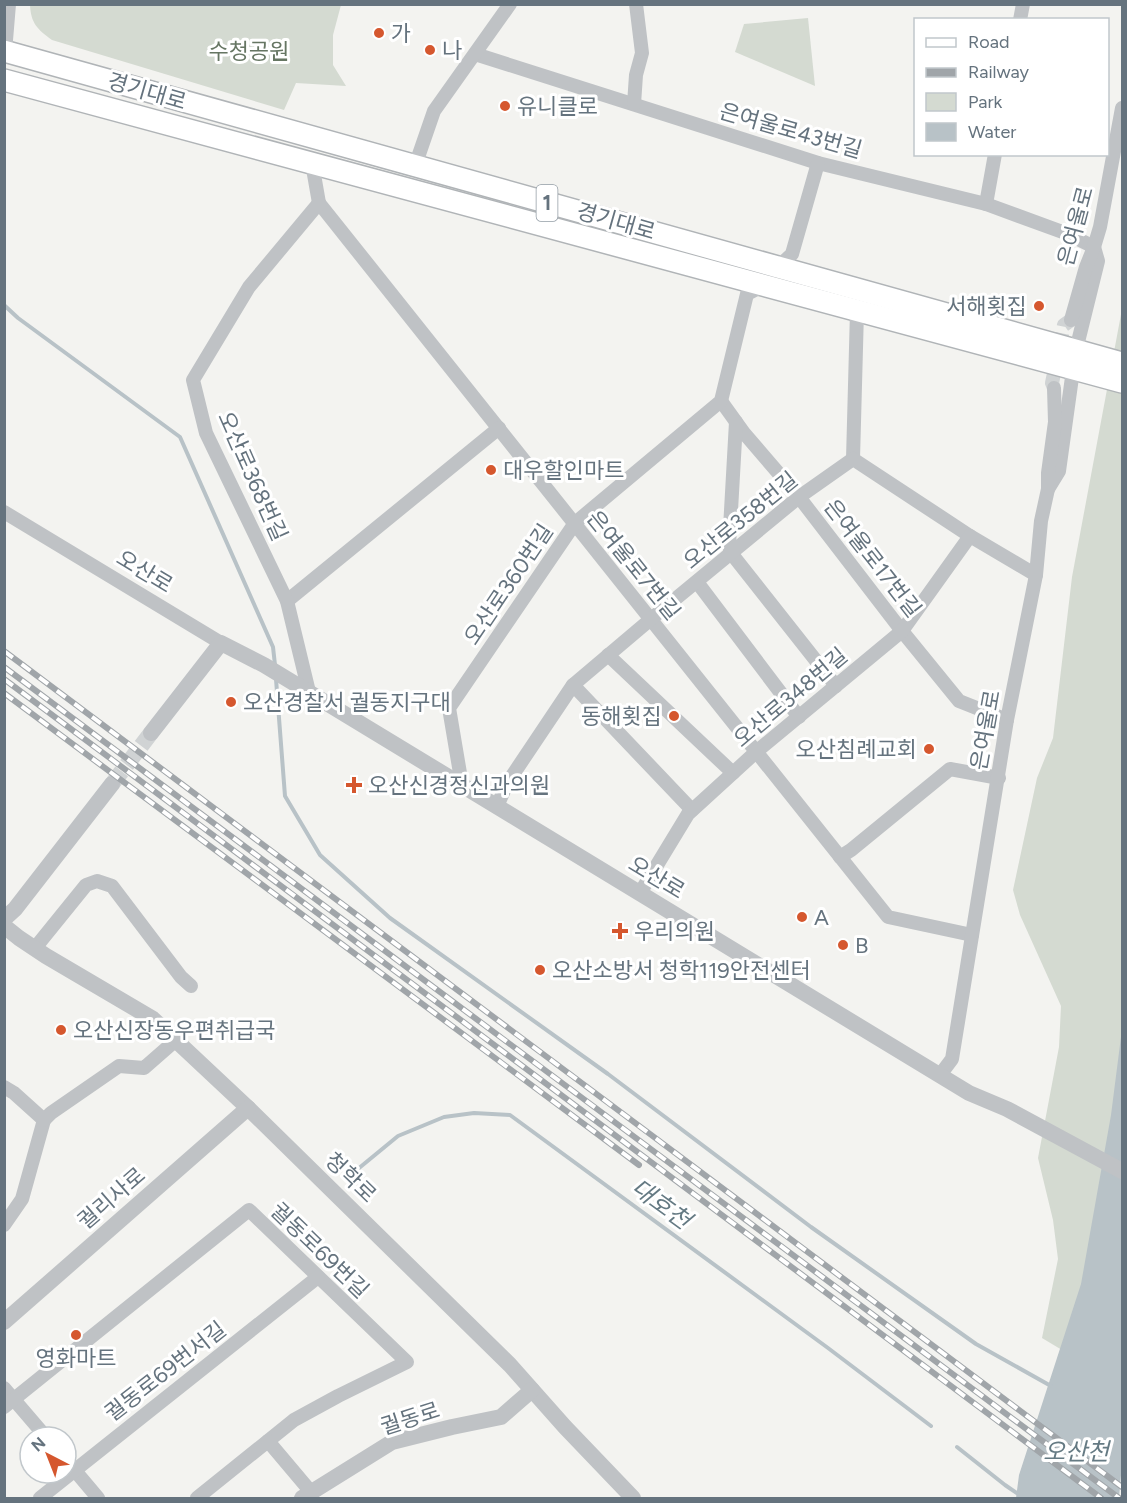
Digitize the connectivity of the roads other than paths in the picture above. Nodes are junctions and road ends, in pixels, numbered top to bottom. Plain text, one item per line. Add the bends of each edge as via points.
1 (8, 4) edge
2 (510, 4) edge
3 (636, 4) edge
4 (5, 52) edge
5 (475, 54) junction
6 (4, 80) edge
7 (634, 104) junction
8 (1122, 108) edge
9 (995, 156) edge
10 (312, 163) junction
11 (818, 163) junction
12 (415, 166) junction
13 (319, 203) junction
14 (986, 204) junction
15 (1094, 247) junction
16 (777, 267) junction
17 (764, 286) junction
18 (857, 311) junction
19 (1071, 320) tunnel mouth
20 (1081, 362) junction
21 (1122, 363) edge
22 (1122, 382) edge
23 (1054, 388) tunnel mouth
24 (721, 401) junction
25 (736, 422) junction
26 (499, 428) junction
27 (853, 459) junction
28 (1048, 489) junction
29 (799, 497) junction
30 (4, 512) edge
31 (575, 523) junction
32 (970, 536) junction
33 (730, 554) junction
34 (1036, 575) junction
35 (697, 582) junction
36 (287, 601) junction
37 (651, 619) junction
38 (902, 631) junction
39 (221, 643) junction
40 (608, 655) junction
41 (573, 685) junction
42 (836, 686) junction
43 (303, 689) junction
44 (799, 717) junction
45 (1007, 720) junction
46 (151, 733) tunnel mouth
47 (756, 752) junction
48 (733, 773) junction
49 (999, 778) junction
50 (112, 784) tunnel mouth
51 (462, 785) junction
52 (497, 806) junction
53 (692, 810) junction
54 (840, 857) junction
55 (640, 893) junction
56 (4, 919) edge
57 (4, 926) edge
58 (972, 935) junction
59 (35, 948) junction
60 (192, 986) dead end
61 (176, 1040) junction
62 (940, 1075) junction
63 (4, 1086) edge
64 (248, 1108) junction
65 (44, 1120) junction
66 (1122, 1171) edge
67 (4, 1225) edge
68 (318, 1277) junction
69 (4, 1322) edge
70 (4, 1388) edge
71 (532, 1390) junction
72 (9, 1403) edge
73 (33, 1425) edge
74 (268, 1441) junction
75 (78, 1459) edge
76 (78, 1474) edge
77 (51, 1485) edge
78 (307, 1495) edge
79 (39, 1498) edge
80 (98, 1498) edge
81 (197, 1498) edge
82 (633, 1498) edge

1 - 4 street
2 - 5 street
3 - 7 street via 642,53
4 - 12 main road, 경기대로 / 1
5 - 7 street, 은여울로43번길
5 - 12 street via 434,111
6 - 10 main road, 경기대로 / 1
7 - 11 street, 은여울로43번길
8 - 15 street, 은여울로
9 - 14 street
10 - 13 street, 은여울로7번길
10 - 17 main road, 경기대로 / 1
11 - 14 street, 은여울로43번길
11 - 16 street via 792,254
12 - 16 main road, 경기대로 / 1
13 - 26 street, 은여울로7번길
13 - 36 street, 오산로368번길 via 249,287 193,380 206,433
14 - 15 street, 은여울로43번길
15 - 19 street, 은여울로
15 - 20 street via 1098,261
16 - 17 street
16 - 20 main road, 경기대로 / 1
17 - 18 main road, 경기대로 / 1
17 - 24 street via 747,294
18 - 20 main road, 경기대로 / 1
18 - 27 street
20 - 21 main road, 경기대로 / 1
20 - 22 main road, 경기대로 / 1
20 - 28 street via 1059,471
23 - 28 street, 은여울로
24 - 25 street, 은여울로17번길
24 - 31 street, 오산로360번길
25 - 29 street, 은여울로17번길
25 - 33 street
26 - 31 street, 은여울로7번길
26 - 36 street
27 - 29 street, 오산로358번길
27 - 32 street
28 - 34 street, 은여울로
29 - 33 street, 오산로358번길
29 - 38 street, 은여울로17번길
30 - 39 street, 오산로
31 - 37 street, 은여울로7번길
31 - 51 street, 오산로360번길 via 449,708
32 - 34 street
32 - 38 street, 오산로348번길
33 - 35 street, 오산로358번길
33 - 42 street
34 - 45 street, 은여울로
35 - 37 street, 오산로358번길
35 - 44 street
36 - 43 street, 오산로368번길
37 - 40 street, 오산로358번길
37 - 47 street, 은여울로7번길
38 - 42 street, 오산로348번길
38 - 45 street, 은여울로17번길 via 959,701
39 - 43 street, 오산로
39 - 46 street
40 - 41 street, 오산로358번길
40 - 48 street
41 - 52 street, 오산로358번길 via 508,782
41 - 53 street
42 - 44 street, 오산로348번길
43 - 51 street, 오산로
44 - 47 street, 오산로348번길
45 - 49 street, 은여울로
47 - 48 street, 오산로348번길
47 - 54 street, 은여울로7번길
48 - 53 street, 오산로348번길
49 - 54 street via 950,769
49 - 58 street, 은여울로
50 - 56 street
51 - 52 street, 오산로
52 - 55 street, 오산로
53 - 55 street, 오산로348번길
54 - 58 street, 은여울로7번길 via 888,917
55 - 62 street, 오산로
57 - 59 street, 청학로
58 - 62 street, 은여울로 via 952,1059
59 - 60 street via 86,885 97,881 112,886
59 - 61 street, 청학로 via 153,1018
61 - 64 street, 청학로
61 - 65 street via 144,1068 119,1066
62 - 66 street, 오산로
63 - 65 street
64 - 69 street, 궐리사로
64 - 71 street, 청학로
65 - 67 street via 22,1199
68 - 72 street, 궐동로69번길 via 249,1210
68 - 74 street, 궐동로69번길 via 407,1362 294,1420
68 - 75 street, 궐동로69번서길
70 - 72 street
71 - 78 street, 궐동로 via 501,1418 392,1443
71 - 82 street, 청학로
72 - 73 street
74 - 78 street
74 - 81 street, 궐동로69번길
76 - 80 street
77 - 79 street, 궐동로69번서길

